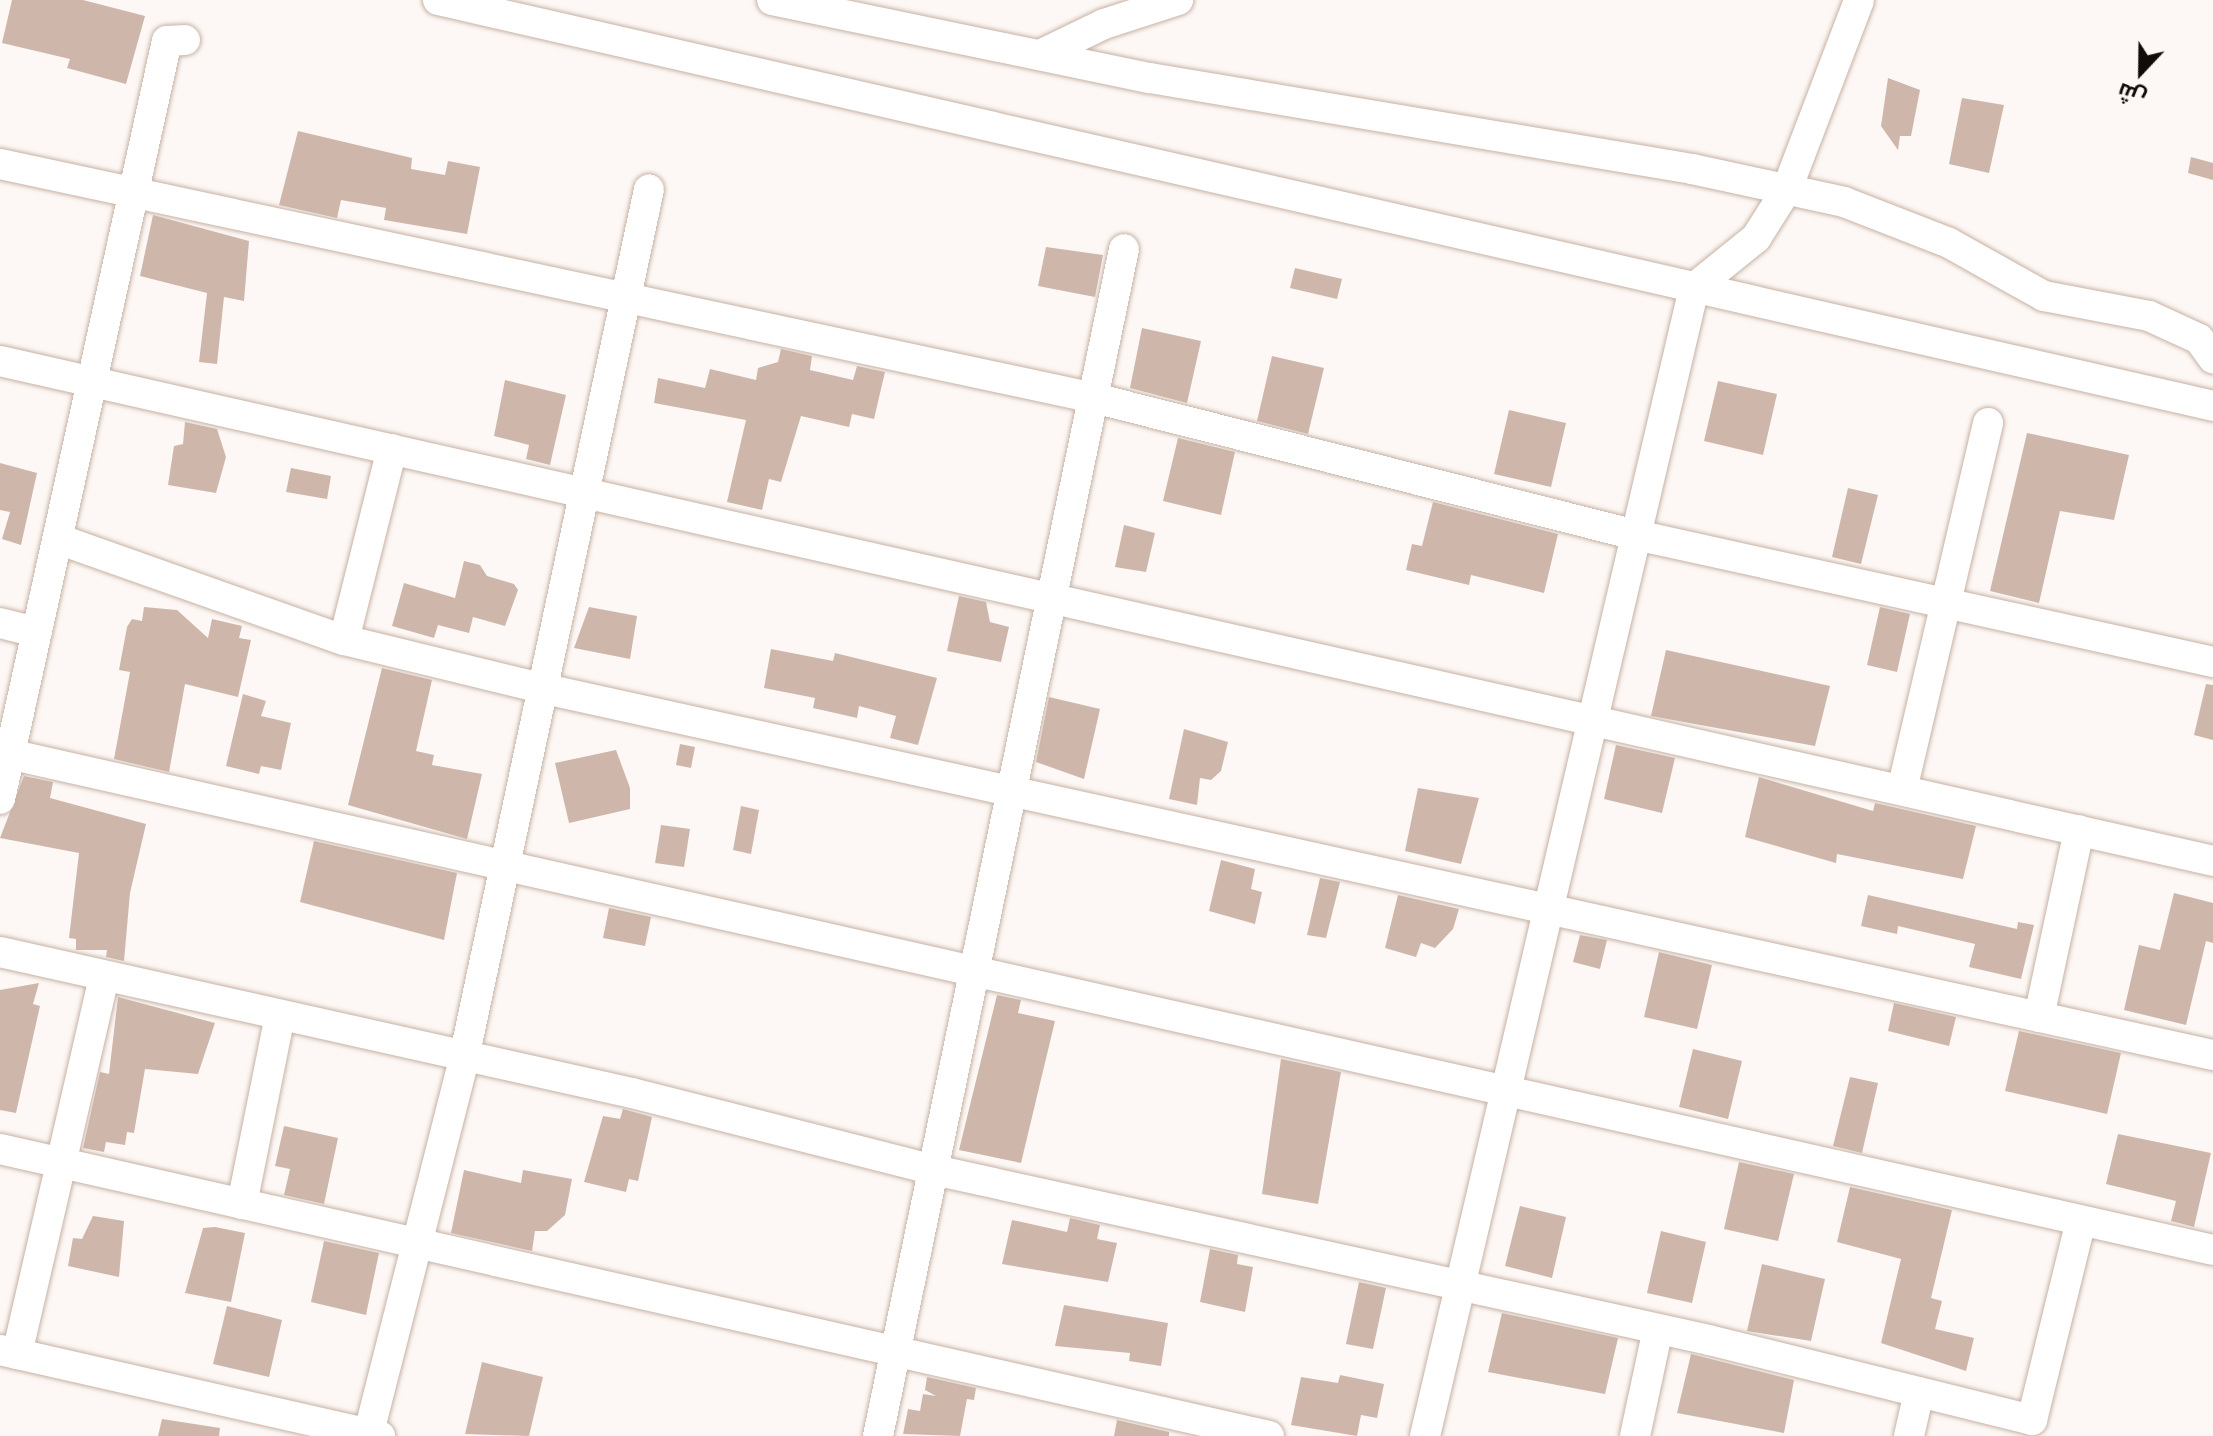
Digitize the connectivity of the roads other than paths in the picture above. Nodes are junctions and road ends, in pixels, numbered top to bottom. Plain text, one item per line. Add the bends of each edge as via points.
1 (438, 0) edge
2 (521, 0) edge
3 (772, 0) edge
4 (1178, 0) edge
5 (1859, 0) edge
6 (828, 6) edge
7 (540, 12) edge
8 (185, 40) dead end
9 (1040, 55) junction
10 (0, 164) edge
11 (649, 189) dead end
12 (1787, 189) junction
13 (134, 194) junction
14 (1124, 249) dead end
15 (1694, 288) junction
16 (627, 299) junction
17 (2213, 358) edge
18 (0, 361) edge
19 (92, 382) junction
20 (1094, 398) junction
21 (2213, 406) edge
22 (1988, 423) dead end
23 (392, 449) junction
24 (588, 494) junction
25 (1636, 535) junction
26 (58, 539) junction
27 (1052, 598) junction
28 (1946, 603) junction
29 (0, 623) edge
30 (37, 632) junction
31 (344, 640) junction
32 (2213, 662) edge
33 (545, 689) junction
34 (1593, 721) junction
35 (5, 754) edge
36 (1902, 790) junction
37 (1011, 793) junction
38 (0, 799) edge
39 (2079, 830) junction
40 (2213, 861) edge
41 (506, 866) junction
42 (1548, 909) junction
43 (0, 952) edge
44 (974, 972) junction
45 (104, 976) junction
46 (280, 1016) junction
47 (2039, 1017) junction
48 (2213, 1055) edge
49 (464, 1058) junction
50 (1505, 1092) junction
51 (0, 1149) edge
52 (61, 1163) junction
53 (934, 1170) junction
54 (242, 1204) junction
55 (2081, 1221) junction
56 (415, 1243) junction
57 (2213, 1250) edge
58 (1460, 1286) junction
59 (1658, 1329) junction
60 (8, 1352) edge
61 (896, 1352) junction
62 (1919, 1392) junction
63 (372, 1435) edge
64 (878, 1436) edge
65 (1269, 1436) edge
66 (1425, 1436) edge
67 (1635, 1436) edge
68 (1909, 1436) edge

1 - 7 street
2 - 7 street
3 - 6 street
4 - 9 street via 1104,24
5 - 12 street
6 - 9 street
7 - 15 street
8 - 13 street via 167,41
9 - 12 street
10 - 13 street
11 - 16 street
12 - 15 street via 1756,238
12 - 17 street via 1844,202 1949,243 2044,296 2149,316 2199,339
13 - 16 street
13 - 19 street
14 - 20 street
15 - 21 street
15 - 25 street
16 - 20 street
16 - 24 street
18 - 19 street
19 - 23 street
19 - 26 street
20 - 25 street
20 - 27 street
22 - 28 street
23 - 24 street
23 - 31 street
24 - 27 street
24 - 33 street
25 - 28 street
25 - 34 street
26 - 30 street
26 - 31 street
27 - 34 street
27 - 37 street
28 - 32 street
28 - 36 street
29 - 30 street
30 - 35 street
31 - 33 street
33 - 37 street
33 - 41 street
34 - 36 street
34 - 42 street
35 - 38 street
35 - 41 street
36 - 39 street
37 - 42 street
37 - 44 street
39 - 40 street
39 - 47 street
41 - 44 street
41 - 49 street
42 - 47 street
42 - 50 street
43 - 45 street
44 - 50 street
44 - 53 street
45 - 46 street
45 - 52 street
46 - 49 street
46 - 54 street
47 - 48 street
49 - 53 street via 715,1112
49 - 56 street
50 - 55 street
50 - 58 street
51 - 52 street
52 - 54 street
52 - 60 street
53 - 58 street
53 - 61 street
54 - 56 street
55 - 57 street
55 - 62 street via 2032,1420
56 - 61 street
56 - 63 street
58 - 59 street
58 - 66 street
59 - 62 street
59 - 67 street
60 - 63 street
61 - 64 street
61 - 65 street
62 - 68 street

